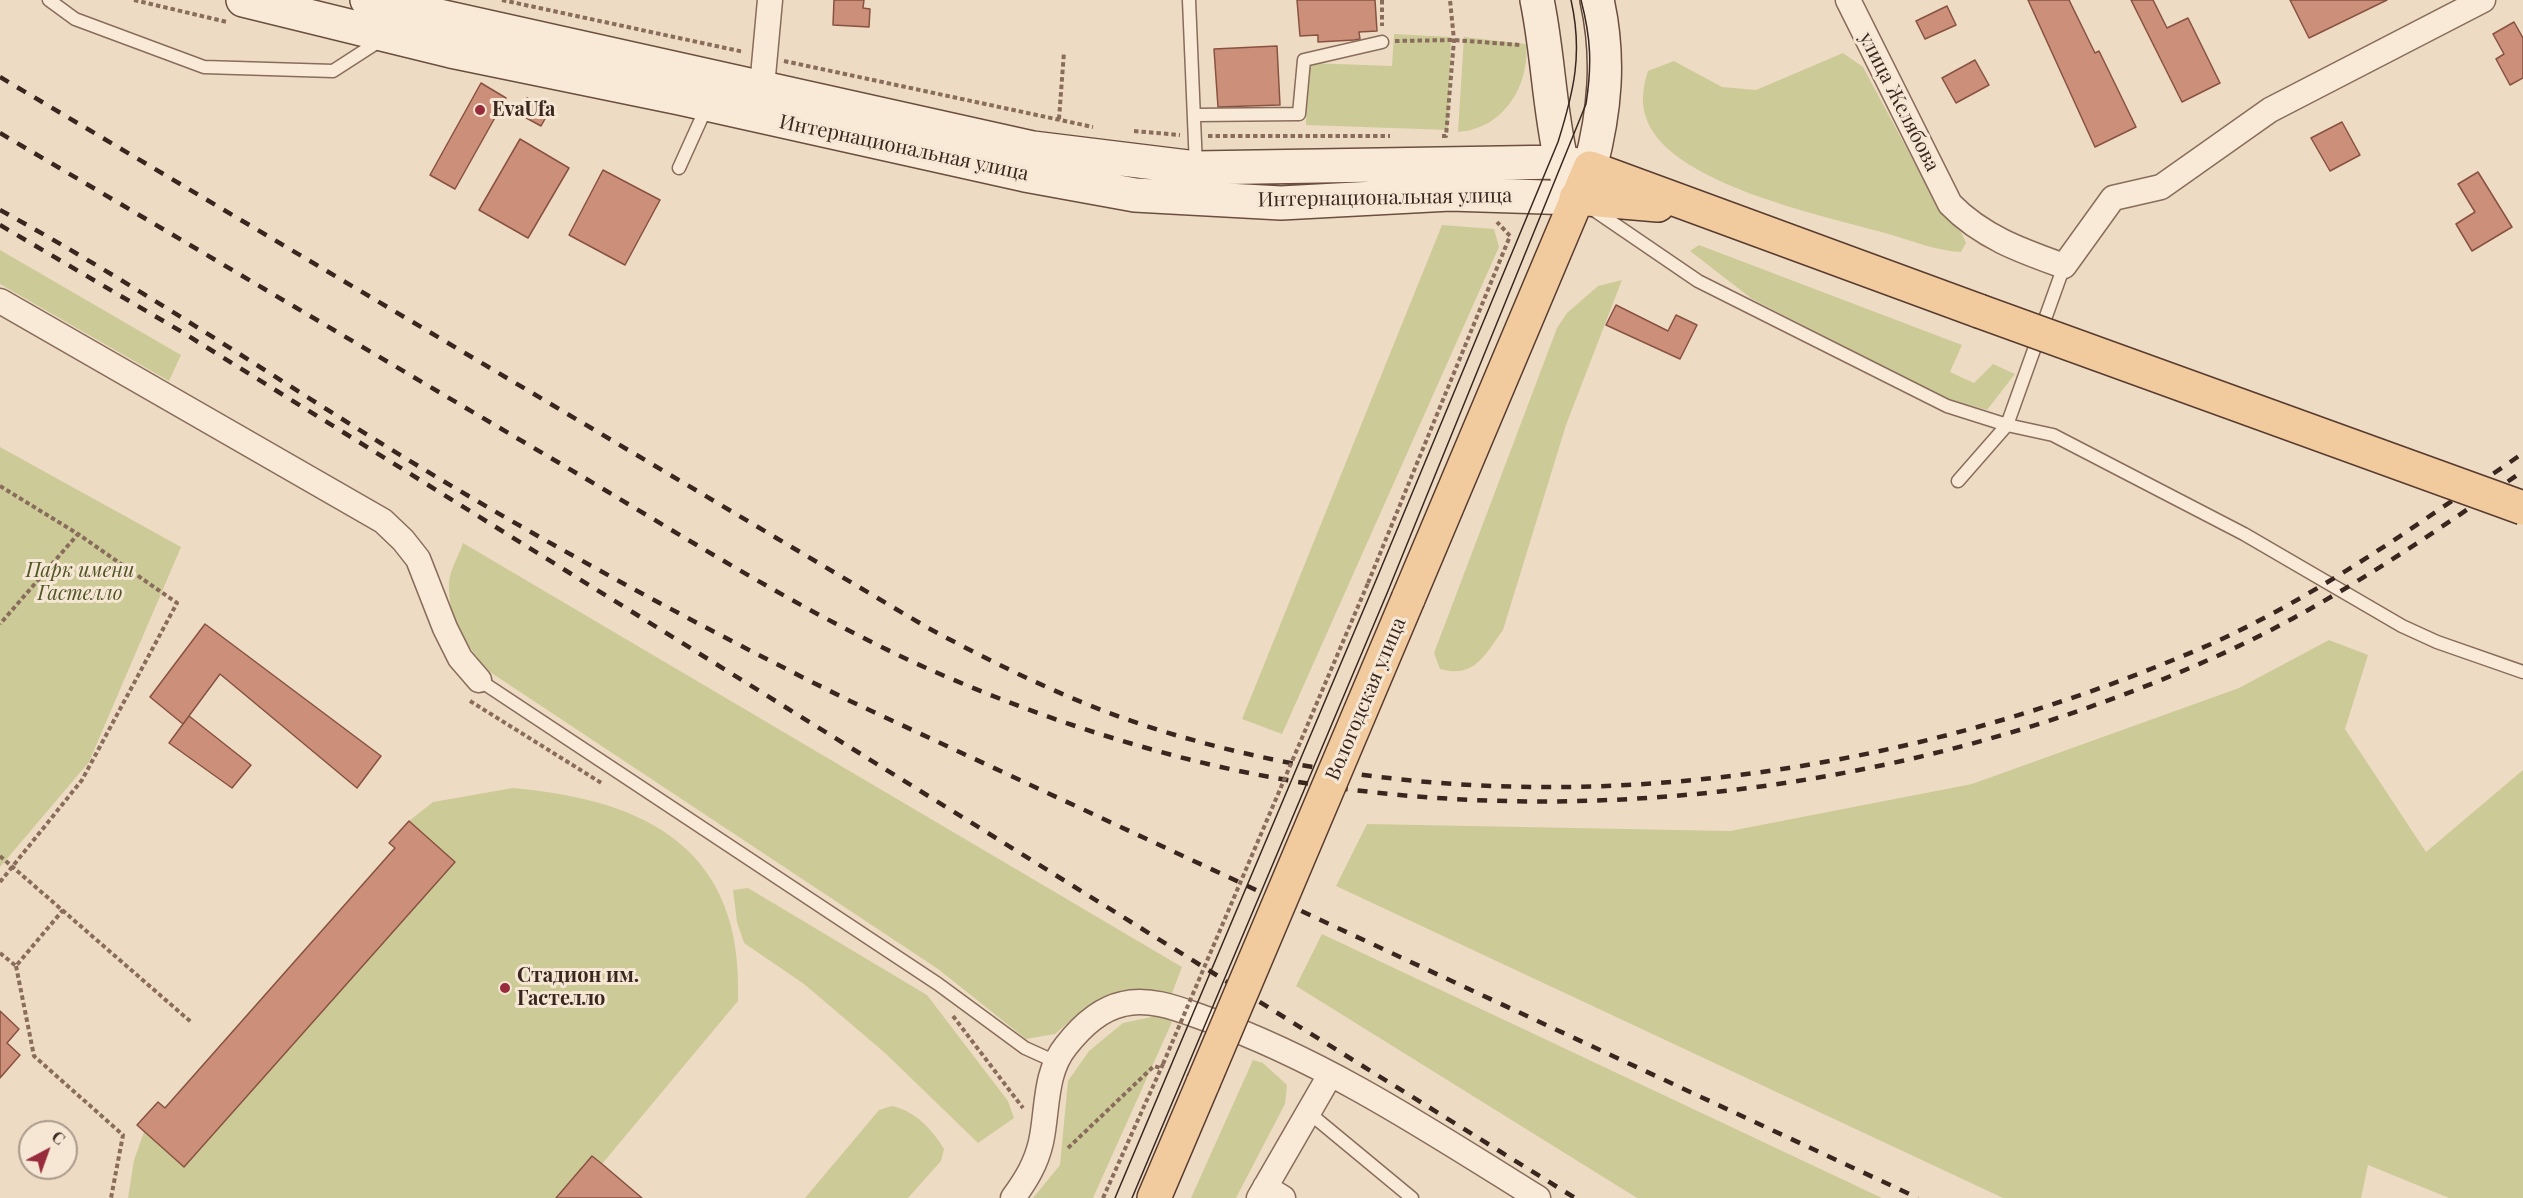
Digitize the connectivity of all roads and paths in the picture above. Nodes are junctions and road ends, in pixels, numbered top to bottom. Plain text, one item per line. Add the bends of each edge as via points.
1 (50, 0) edge
2 (243, 0) edge
3 (368, 0) edge
4 (502, 0) edge
5 (770, 0) edge
6 (1189, 0) edge
7 (1382, 0) edge
8 (1450, 0) edge
9 (1537, 0) edge
10 (1597, 0) edge
11 (1848, 0) edge
12 (2483, 0) edge
13 (387, 36) junction
14 (1454, 40) junction
15 (1382, 42) junction
16 (1523, 45) dead end
17 (1064, 52) dead end
18 (764, 72) junction
19 (708, 104) junction
20 (1195, 115) junction
21 (1059, 119) junction
22 (1105, 129) dead end
23 (1128, 131) dead end
24 (1398, 136) dead end
25 (1434, 136) dead end
26 (1196, 152) junction
27 (1576, 165) junction
28 (680, 168) dead end
29 (1576, 198) junction
30 (1696, 208) junction
31 (1510, 236) dead end
32 (2064, 266) junction
33 (0, 301) edge
34 (2007, 425) junction
35 (1958, 481) dead end
36 (0, 486) edge
37 (2523, 508) edge
38 (78, 534) junction
39 (0, 624) edge
40 (2523, 672) edge
41 (471, 689) junction
42 (606, 786) dead end
43 (0, 856) edge
44 (13, 867) junction
45 (0, 882) edge
46 (63, 910) junction
47 (0, 953) edge
48 (16, 966) junction
49 (952, 1015) dead end
50 (191, 1022) dead end
51 (1056, 1062) junction
52 (1162, 1066) junction
53 (1330, 1075) junction
54 (1308, 1112) junction
55 (1029, 1116) dead end
56 (1068, 1148) dead end
57 (1269, 1194) edge
58 (111, 1198) edge
59 (1012, 1198) edge
60 (1103, 1198) edge
61 (1154, 1198) edge
62 (1412, 1198) edge
63 (1538, 1198) edge

1 - 13 lane via 75,19 204,67 333,71
2 - 13 main road, Интернациональная улица
3 - 18 main road, Интернациональная улица
4 - 18 path
5 - 18 street
6 - 20 lane
7 - 15 path
8 - 14 path
9 - 27 main road
10 - 27 main road, Вологодская улица via 1605,35 1601,126
11 - 32 street, улица Желябова via 1950,204 1969,223 2012,247
12 - 32 street via 2270,110 2161,187 2113,198
13 - 19 main road, Интернациональная улица
14 - 15 path
14 - 16 path
14 - 25 path via 1446,136
15 - 20 lane via 1304,60 1299,114
17 - 21 path
18 - 21 path
18 - 26 main road, Интернациональная улица via 1033,148
19 - 28 lane
19 - 29 main road, Интернациональная улица via 1025,175 1135,195 1281,203 1450,194
20 - 26 lane
21 - 22 path
23 - 26 path
24 - 26 path
26 - 27 main road, Интернациональная улица
27 - 29 main road, Вологодская улица
27 - 30 main road
29 - 30 main road
29 - 34 lane via 1698,281 1947,406
29 - 61 main road, Вологодская улица, bridge
30 - 37 main road, bridge
31 - 52 path, bridge via 1368,583
32 - 34 lane
33 - 41 street via 383,521 418,559
34 - 35 lane
34 - 40 lane via 2053,435 2244,534 2402,626
36 - 38 path
38 - 39 path
38 - 44 path via 177,603 82,780
41 - 42 path
41 - 51 lane via 929,977 1025,1048
43 - 44 path
44 - 45 path
44 - 46 path
46 - 48 path
46 - 50 path
47 - 48 path
48 - 58 path via 34,1056 123,1135
49 - 55 path
51 - 53 street via 1065,1047 1099,1014 1123,1004 1145,1003 1171,1006 1247,1034
51 - 59 street via 1036,1160
52 - 56 path via 1154,1066
52 - 60 path
53 - 54 street
53 - 63 street via 1403,1113
54 - 57 street
54 - 62 lane

